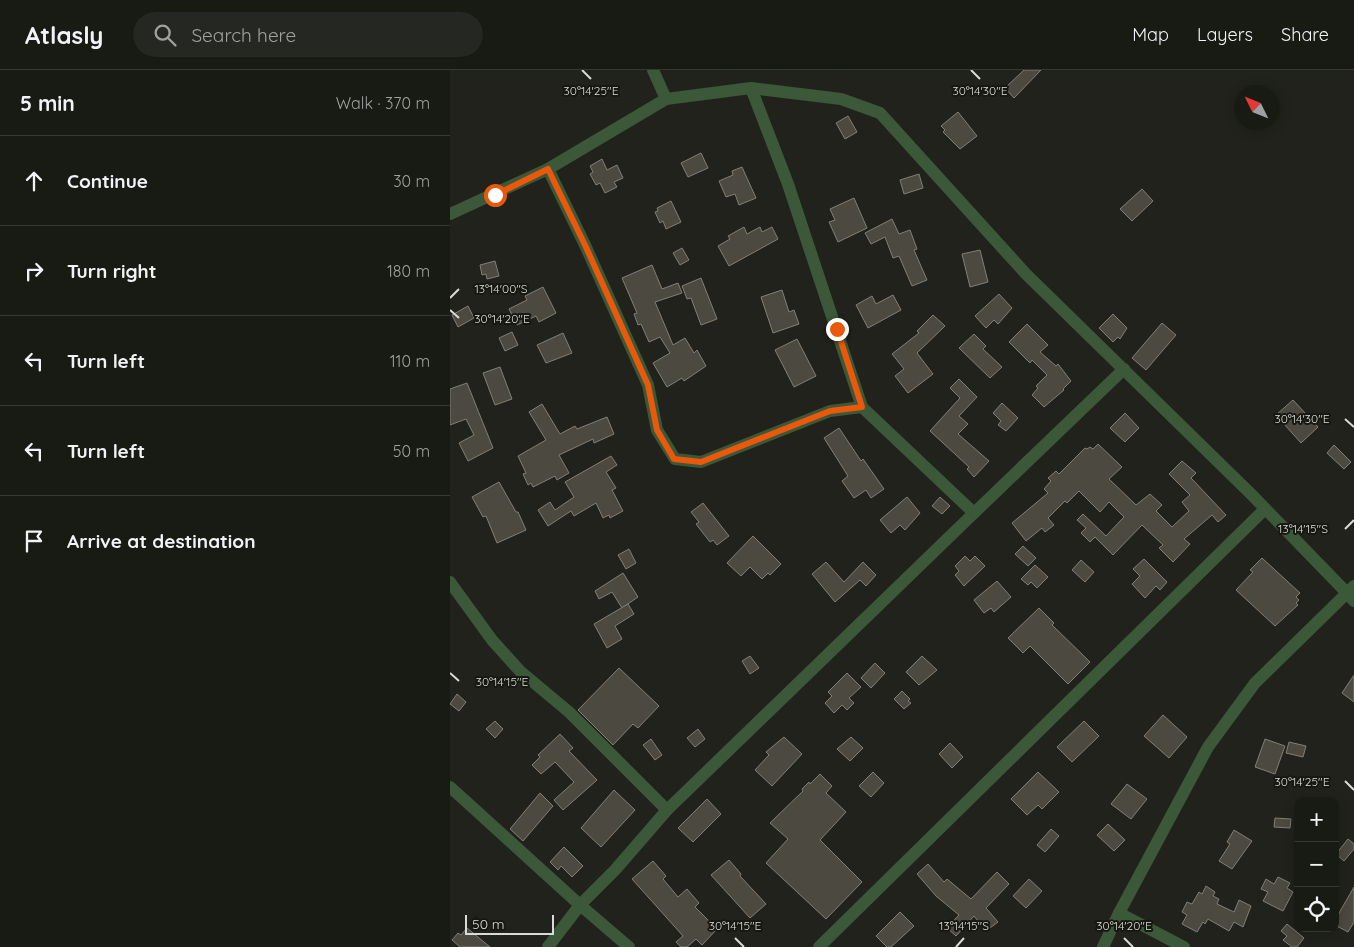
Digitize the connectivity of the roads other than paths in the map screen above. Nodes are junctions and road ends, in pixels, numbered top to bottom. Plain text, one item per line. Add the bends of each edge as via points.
1 (653, 70) edge
2 (751, 88) junction
3 (666, 99) junction
4 (548, 169) junction
5 (450, 214) edge
6 (1124, 368) junction
7 (862, 407) junction
8 (1265, 509) junction
9 (974, 513) junction
10 (450, 582) edge
11 (1352, 594) edge
12 (450, 787) edge
13 (667, 810) junction
14 (580, 905) junction
15 (1119, 913) junction
16 (548, 947) edge
17 (629, 947) edge
18 (819, 947) edge
19 (1103, 947) edge
20 (1184, 947) edge

1 - 3 street
2 - 3 street
2 - 6 street via 841,99 880,113 1026,274
2 - 7 street via 788,184
3 - 4 street
4 - 5 street
4 - 7 street via 648,385 657,430 674,459 701,462 830,411
6 - 8 street
6 - 9 street
7 - 9 street
8 - 11 street
8 - 18 street
9 - 13 street
10 - 13 street via 492,640 520,671 569,712
11 - 15 street via 1255,683 1208,747
12 - 14 street
13 - 14 street
14 - 16 street
14 - 17 street
15 - 19 street
15 - 20 street

